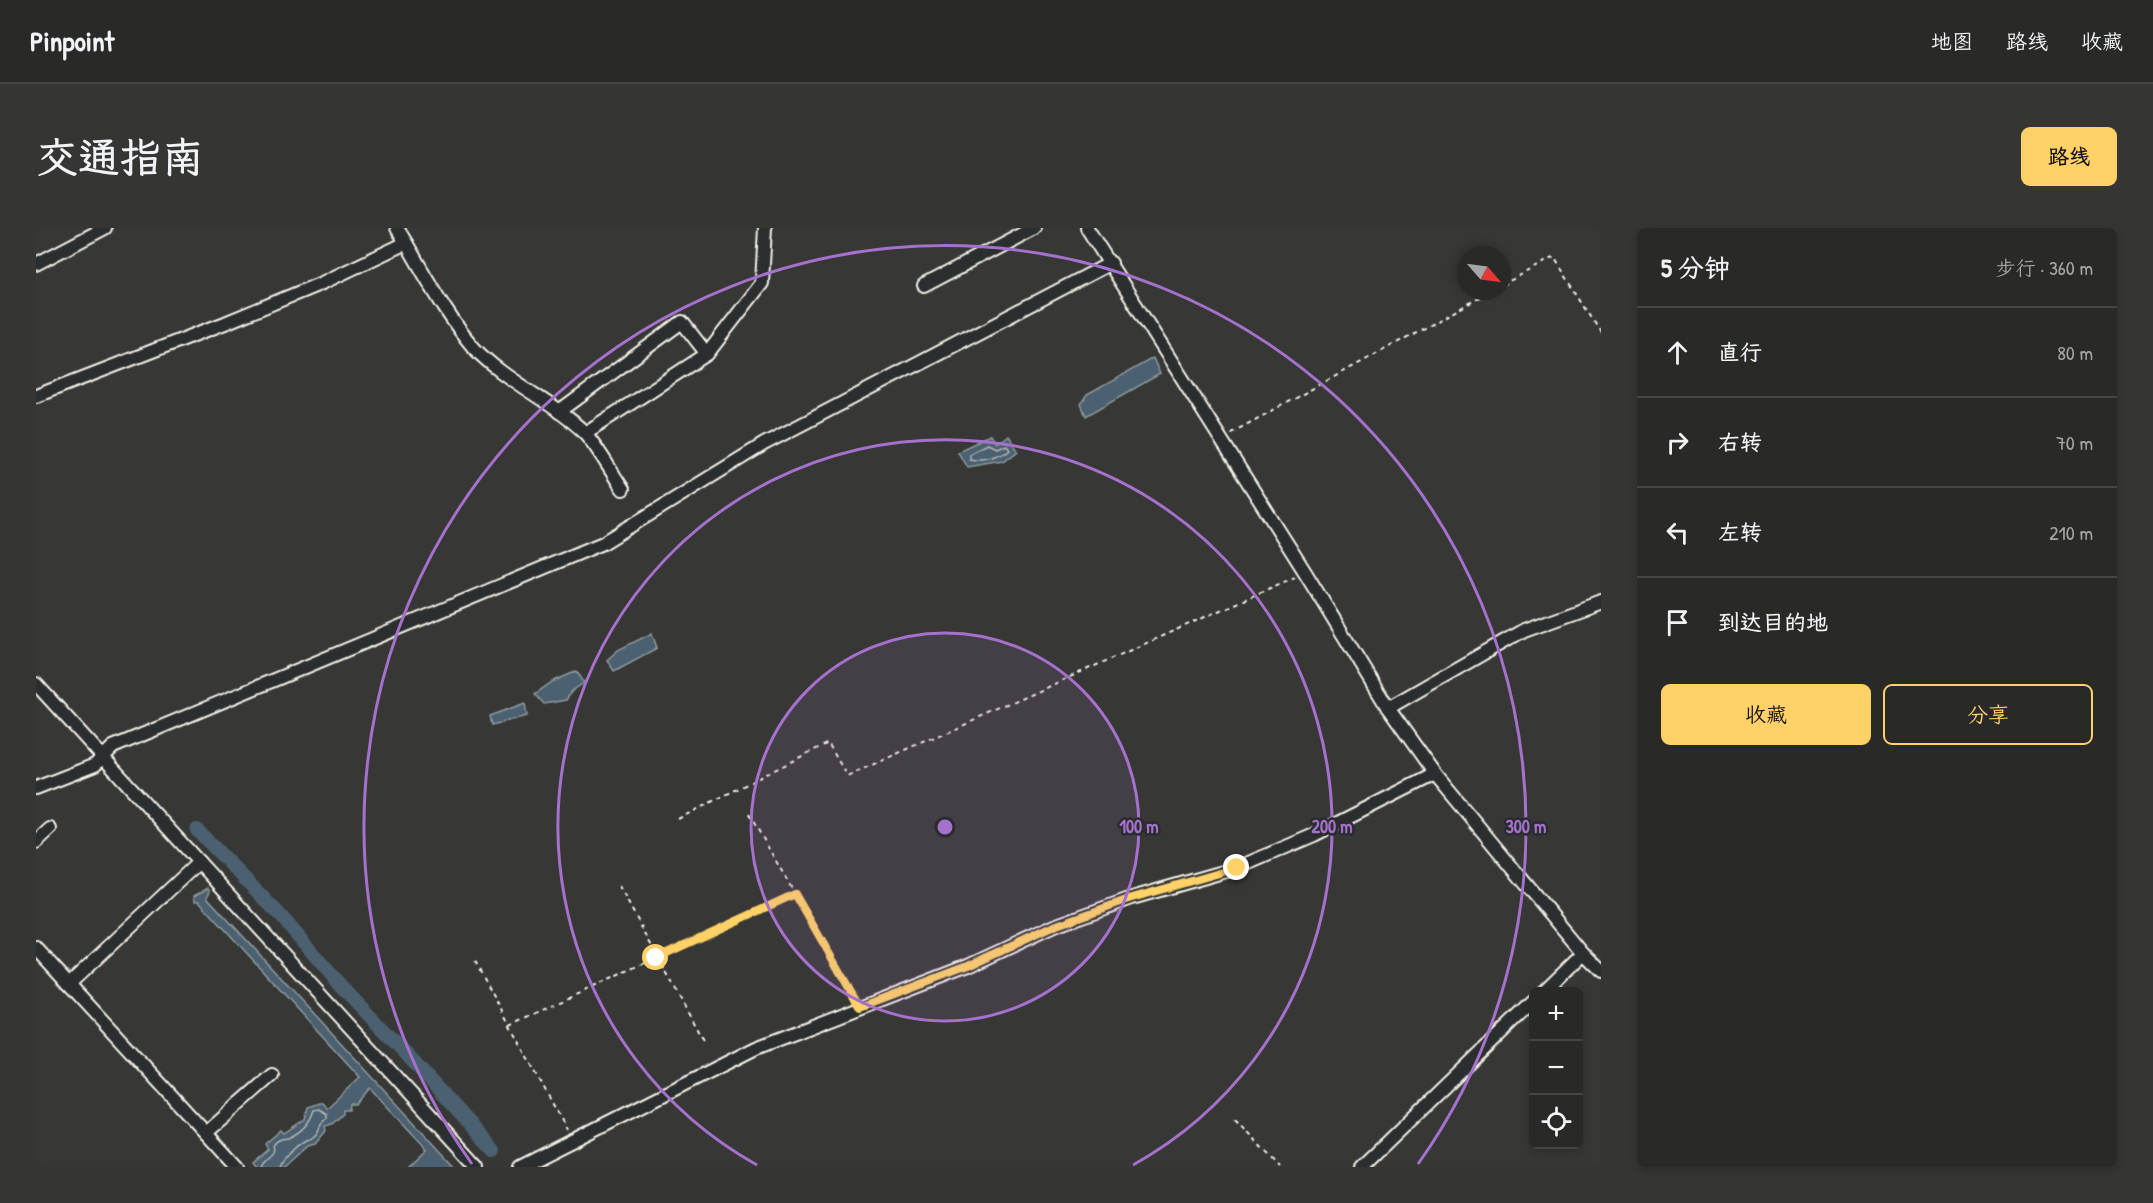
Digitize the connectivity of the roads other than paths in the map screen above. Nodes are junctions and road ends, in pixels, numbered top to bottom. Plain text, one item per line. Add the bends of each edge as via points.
1 (105, 228) edge
2 (396, 228) edge
3 (765, 228) edge
4 (1034, 228) edge
5 (1087, 228) edge
6 (406, 243) junction
7 (1111, 263) junction
8 (36, 264) edge
9 (924, 286) dead end
10 (707, 354) junction
11 (36, 396) edge
12 (559, 412) junction
13 (585, 433) junction
14 (623, 489) dead end
15 (1601, 602) edge
16 (36, 684) edge
17 (1388, 708) junction
18 (103, 757) junction
19 (1435, 774) junction
20 (36, 788) edge
21 (50, 830) dead end
22 (36, 842) edge
23 (199, 862) junction
24 (36, 948) edge
25 (1583, 953) junction
26 (1601, 971) edge
27 (69, 984) junction
28 (1548, 987) edge
29 (1529, 1005) edge
30 (272, 1075) dead end
31 (206, 1133) junction
32 (237, 1167) edge
33 (478, 1167) edge
34 (520, 1167) edge
35 (1362, 1167) edge

1 - 8 street
2 - 6 street
3 - 10 street via 762,283
4 - 9 street
5 - 7 street
6 - 11 street via 235,319
6 - 12 street via 449,315 475,349
7 - 17 street
7 - 18 street via 764,444 603,543 113,747
10 - 12 street via 682,322
10 - 13 street
12 - 13 street
13 - 14 street
15 - 17 street via 1524,630
16 - 18 street
17 - 19 street
18 - 20 street via 94,765
18 - 23 street
19 - 25 street
19 - 34 street via 1314,835 1237,868 1065,922 968,966 756,1048
21 - 22 street
23 - 27 street
23 - 33 street
24 - 27 street
25 - 26 street
25 - 28 street
27 - 31 street
29 - 35 street
30 - 31 street
31 - 32 street

